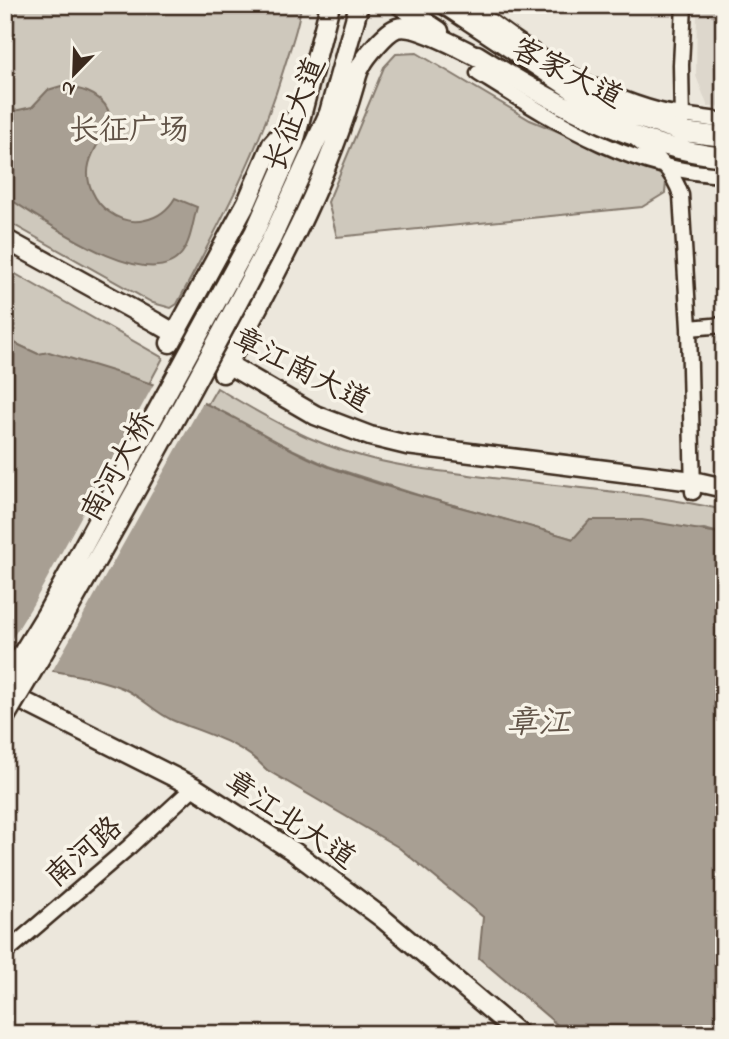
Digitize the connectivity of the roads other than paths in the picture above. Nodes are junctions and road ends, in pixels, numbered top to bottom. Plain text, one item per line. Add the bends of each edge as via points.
1 (359, 5) edge
2 (400, 5) edge
3 (444, 5) edge
4 (468, 5) edge
5 (684, 5) edge
6 (326, 10) edge
7 (501, 44) junction
8 (343, 67) junction
9 (482, 67) junction
10 (351, 99) junction
11 (300, 113) junction
12 (724, 121) edge
13 (682, 123) junction
14 (339, 133) junction
15 (630, 135) junction
16 (724, 137) edge
17 (724, 157) edge
18 (307, 162) junction
19 (665, 166) junction
20 (700, 173) junction
21 (724, 175) edge
22 (681, 195) junction
23 (255, 231) joint
24 (5, 239) edge
25 (271, 240) joint
26 (5, 252) edge
27 (724, 326) edge
28 (689, 328) junction
29 (170, 344) junction
30 (225, 369) junction
31 (693, 486) junction
32 (724, 488) edge
33 (724, 498) edge
34 (5, 682) edge
35 (5, 692) edge
36 (5, 703) edge
37 (5, 717) edge
38 (190, 791) junction
39 (5, 953) edge
40 (503, 1034) edge
41 (519, 1034) edge

1 - 8 main road, 长征大道
2 - 9 main road, 客家大道
3 - 7 main road, 客家大道
4 - 7 main road
4 - 13 street via 581,82
5 - 13 street
6 - 11 main road, 长征大道
7 - 13 main road, 客家大道 via 584,97 631,116
8 - 10 main road
8 - 18 main road, 长征大道 via 330,113
9 - 10 main road via 417,30 396,28 361,64
9 - 15 main road, 客家大道
9 - 19 street via 567,129 620,153
10 - 14 main road
11 - 23 main road, 长征大道 via 289,158
11 - 29 main road via 272,144 235,225
12 - 13 street
13 - 16 main road, 客家大道
14 - 18 main road
14 - 30 main road via 300,225
15 - 17 main road, 客家大道 via 688,153
15 - 19 street
17 - 20 street
18 - 25 main road, 长征大道
19 - 20 street
19 - 22 street
20 - 21 street
20 - 22 street
22 - 28 street
23 - 34 main road, 南河大桥, bridge
24 - 30 main road, 章江南大道
25 - 37 main road, 南河大桥, bridge via 62,623
26 - 29 main road, 章江南大道
27 - 28 street
28 - 31 street
29 - 30 main road, 章江南大道
30 - 31 main road, 章江南大道 via 310,423 366,444 473,463
31 - 32 main road, 章江南大道
31 - 33 main road, 章江南大道
35 - 38 main road, 章江北大道
36 - 38 main road, 章江北大道
38 - 39 street, 南河路
38 - 40 main road, 章江北大道 via 374,924
38 - 41 main road, 章江北大道 via 293,851 381,917

